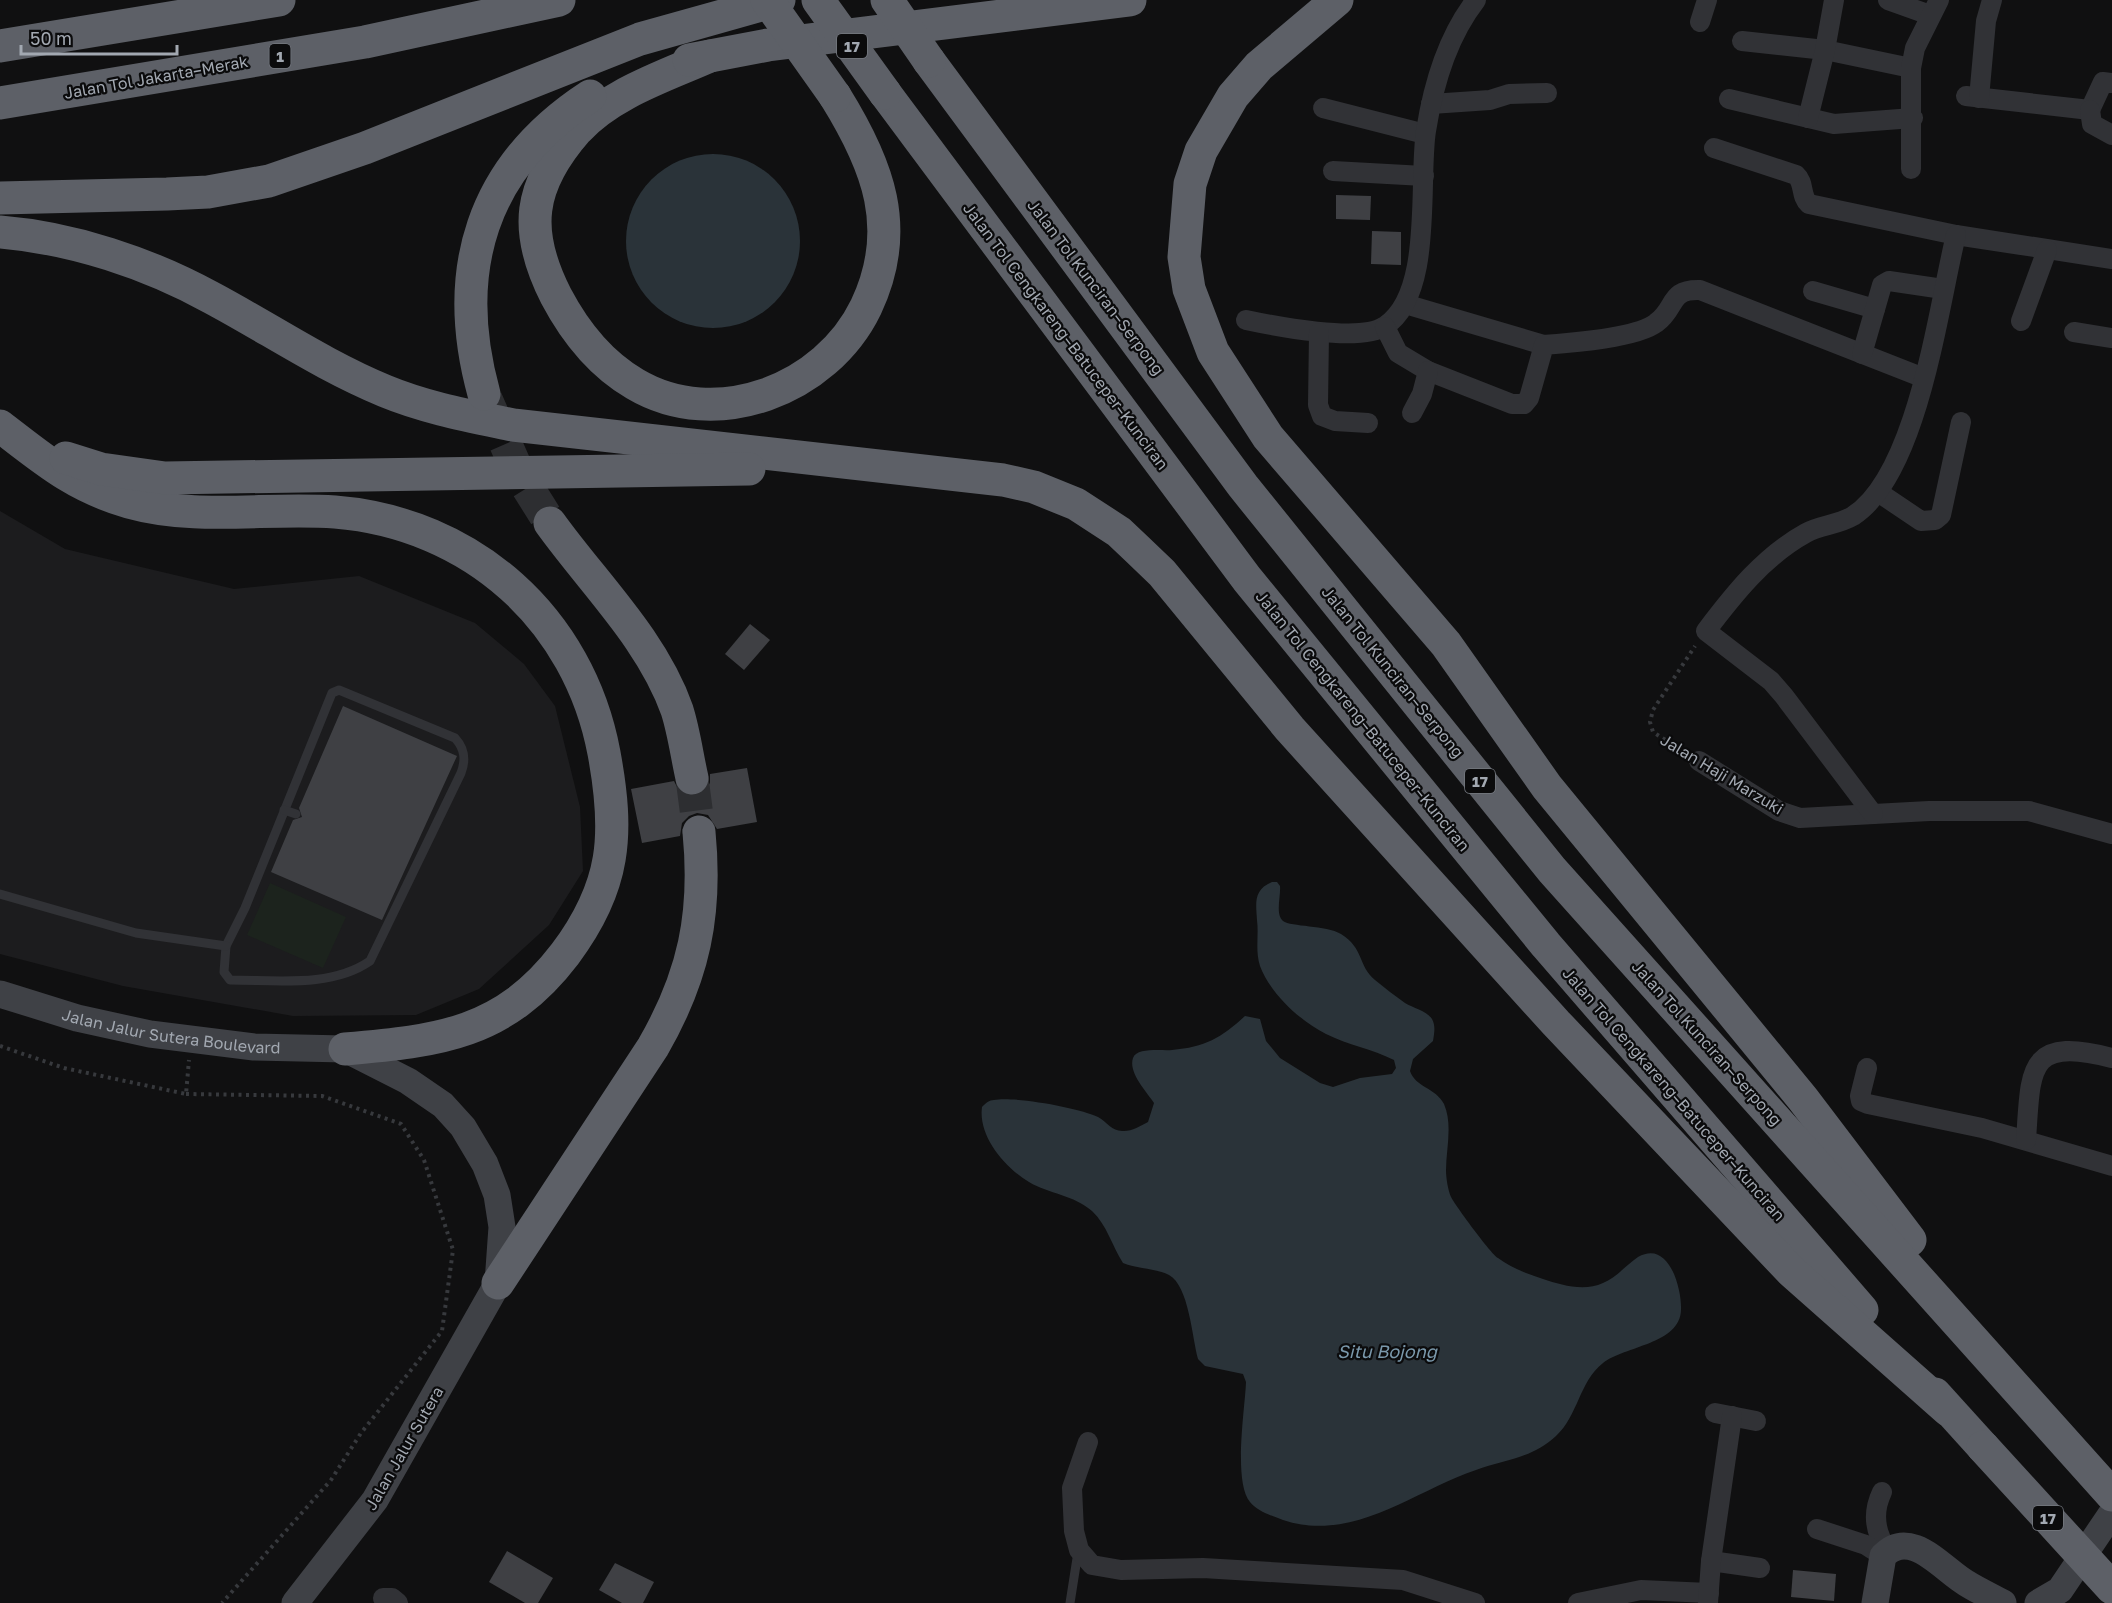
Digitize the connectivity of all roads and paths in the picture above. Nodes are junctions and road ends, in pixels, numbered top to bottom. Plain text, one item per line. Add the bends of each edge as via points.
1 (279, 0) edge
2 (559, 0) edge
3 (767, 0) edge
4 (779, 0) edge
5 (818, 0) edge
6 (887, 0) edge
7 (908, 0) edge
8 (1130, 0) edge
9 (1337, 0) edge
10 (1476, 0) edge
11 (1707, 0) edge
12 (1834, 0) edge
13 (1888, 0) edge
14 (1992, 0) edge
15 (1934, 8) edge
16 (1700, 22) dead end
17 (1742, 41) dead end
18 (0, 46) edge
19 (928, 46) junction
20 (1825, 50) junction
21 (710, 56) junction
22 (1911, 68) junction
23 (2112, 83) edge
24 (1547, 93) dead end
25 (1729, 99) dead end
26 (0, 103) edge
27 (1431, 104) junction
28 (1323, 108) dead end
29 (2090, 110) junction
30 (1808, 118) junction
31 (1912, 118) junction
32 (1425, 134) junction
33 (2112, 135) edge
34 (1714, 148) dead end
35 (1911, 169) dead end
36 (1333, 171) dead end
37 (1424, 176) junction
38 (0, 198) edge
39 (0, 232) edge
40 (1956, 235) junction
41 (2047, 250) junction
42 (2112, 259) edge
43 (1943, 289) junction
44 (1813, 291) dead end
45 (1405, 304) junction
46 (1875, 309) junction
47 (1246, 320) dead end
48 (2021, 321) dead end
49 (1385, 327) junction
50 (2073, 332) dead end
51 (1320, 333) junction
52 (2112, 338) edge
53 (1544, 345) junction
54 (1862, 354) junction
55 (1428, 371) junction
56 (1924, 378) junction
57 (484, 394) tunnel mouth
58 (1412, 413) dead end
59 (1961, 422) dead end
60 (1368, 423) dead end
61 (8, 432) edge
62 (905, 469) junction
63 (1878, 492) junction
64 (550, 523) tunnel mouth
65 (1706, 631) junction
66 (1699, 761) joint
67 (692, 778) tunnel mouth
68 (284, 810) junction
69 (296, 813) dead end
70 (1873, 814) junction
71 (699, 832) tunnel mouth
72 (2112, 834) edge
73 (0, 894) edge
74 (226, 946) junction
75 (0, 994) edge
76 (190, 1040) junction
77 (0, 1046) edge
78 (345, 1049) junction
79 (2112, 1058) edge
80 (1867, 1068) dead end
81 (186, 1094) junction
82 (2026, 1140) junction
83 (2112, 1166) edge
84 (498, 1283) junction
85 (1948, 1410) junction
86 (1756, 1421) dead end
87 (2056, 1431) junction
88 (1088, 1442) dead end
89 (1882, 1492) dead end
90 (2112, 1496) edge
91 (2112, 1513) edge
92 (1817, 1529) dead end
93 (1078, 1550) junction
94 (1886, 1554) junction
95 (1711, 1562) junction
96 (1760, 1568) dead end
97 (2112, 1588) edge
98 (1709, 1598) edge
99 (2045, 1602) edge
100 (222, 1603) edge
101 (296, 1603) edge
102 (1070, 1603) edge
103 (1474, 1603) edge
104 (1578, 1603) edge
105 (1875, 1603) edge
106 (2003, 1603) edge

1 - 18 highway
2 - 26 highway, Jalan Tol Jakarta–Merak / 1 via 365,42
3 - 21 highway, bridge via 835,96 869,156 883,210 883,254 874,290 854,329 822,364 772,394 721,404 697,404 659,395 616,372 574,328 541,266 535,208 551,167 579,129 619,98
4 - 38 highway via 640,39 357,152 269,181 178,194
5 - 85 highway, Jalan Tol Cengkareng–Batuceper–Kunciran / 17, bridge via 1255,588 1546,945
6 - 19 highway, Jalan Tol Kunciran–Serpong / 17, bridge
7 - 19 highway
8 - 21 highway via 942,21
9 - 87 highway via 1259,66 1233,96 1201,151 1190,184 1185,257 1189,289 1213,352 1268,437 1446,644 1547,787 1803,1099
10 - 27 street via 1452,41
11 - 16 street
12 - 20 street
13 - 15 street
14 - 29 street via 1972,97
15 - 22 street via 1915,48
17 - 20 street
19 - 87 highway, Jalan Tol Kunciran–Serpong / 17 via 951,92 1243,486 1552,870
20 - 22 street
20 - 30 street
21 - 57 highway via 652,68 590,96 536,139 502,183 482,225 474,262 475,348
22 - 31 street
23 - 29 street via 2103,82
24 - 27 street
25 - 30 street
27 - 32 street
28 - 32 street
29 - 33 street via 2092,124
30 - 31 street via 1844,124
31 - 35 street
32 - 37 street
34 - 40 street via 1796,175 1809,204
36 - 37 street
37 - 45 street via 1416,270
39 - 62 highway via 76,245 150,270 212,298 364,381 443,409 513,425
40 - 41 street
40 - 43 street
41 - 42 street
41 - 48 street
43 - 46 street via 1889,281 1882,285
43 - 56 street
44 - 46 street
45 - 49 street
45 - 53 street
46 - 54 street
47 - 51 street
49 - 51 street
49 - 55 street via 1398,353
50 - 52 street
51 - 60 street via 1318,405 1322,416
53 - 54 street via 1592,342 1654,325 1664,317 1677,295 1700,290
53 - 55 street via 1524,404 1512,404
54 - 56 street
55 - 58 street
56 - 63 street via 1906,441
59 - 63 street via 1941,515 1935,520 1921,520
61 - 62 highway via 101,469 165,478 545,470
61 - 78 highway via 81,485 129,502 198,512 338,512 392,523 440,540 506,580 540,614 567,653 595,718 613,807 614,832 606,875 588,919 566,953 536,987 486,1020 428,1041
62 - 85 highway via 958,473 1034,487 1076,504 1119,532 1162,573 1290,729 1556,1023 1792,1272
63 - 65 street via 1853,516 1809,531 1786,544 1740,587
64 - 67 highway via 662,676 677,711
65 - 66 path, Jalan Haji Marzuki via 1653,710 1650,722 1653,732
65 - 70 street via 1771,681
66 - 70 street, Jalan Haji Marzuki via 1779,812 1800,818
68 - 69 lane
68 - 74 lane
68 - 74 lane via 333,693 344,690 455,738 463,750 465,762 461,773 419,852 370,961 357,969 316,979 230,980 225,972
70 - 72 street, Jalan Haji Marzuki via 2029,811
71 - 84 highway via 701,912 692,961 675,1005 653,1047
73 - 74 lane via 135,933
75 - 76 main road, Jalan Jalur Sutera Boulevard via 117,1028
76 - 78 main road, Jalan Jalur Sutera Boulevard via 264,1048
76 - 81 path
77 - 81 path via 63,1068
78 - 84 main road via 431,1096 453,1115 475,1145 492,1180 499,1209 502,1245
79 - 82 street via 2087,1051 2048,1054 2030,1079
80 - 82 street via 1861,1101
81 - 100 path via 322,1096 401,1124 424,1160 453,1250 442,1331 361,1433 331,1480
82 - 83 street
84 - 101 main road, Jalan Jalur Sutera via 375,1500
85 - 97 highway, 17, bridge
86 - 95 street via 1723,1415
87 - 90 highway, Jalan Tol Kunciran–Serpong / 17
88 - 93 street via 1072,1488
89 - 94 street via 1875,1520
91 - 99 main road via 2060,1590
92 - 94 street
93 - 102 lane
93 - 103 street via 1092,1565 1121,1570 1203,1568 1403,1580
94 - 105 main road
94 - 106 main road via 1897,1546 1925,1551 1964,1582
95 - 96 street
95 - 98 street
98 - 104 street via 1641,1590

